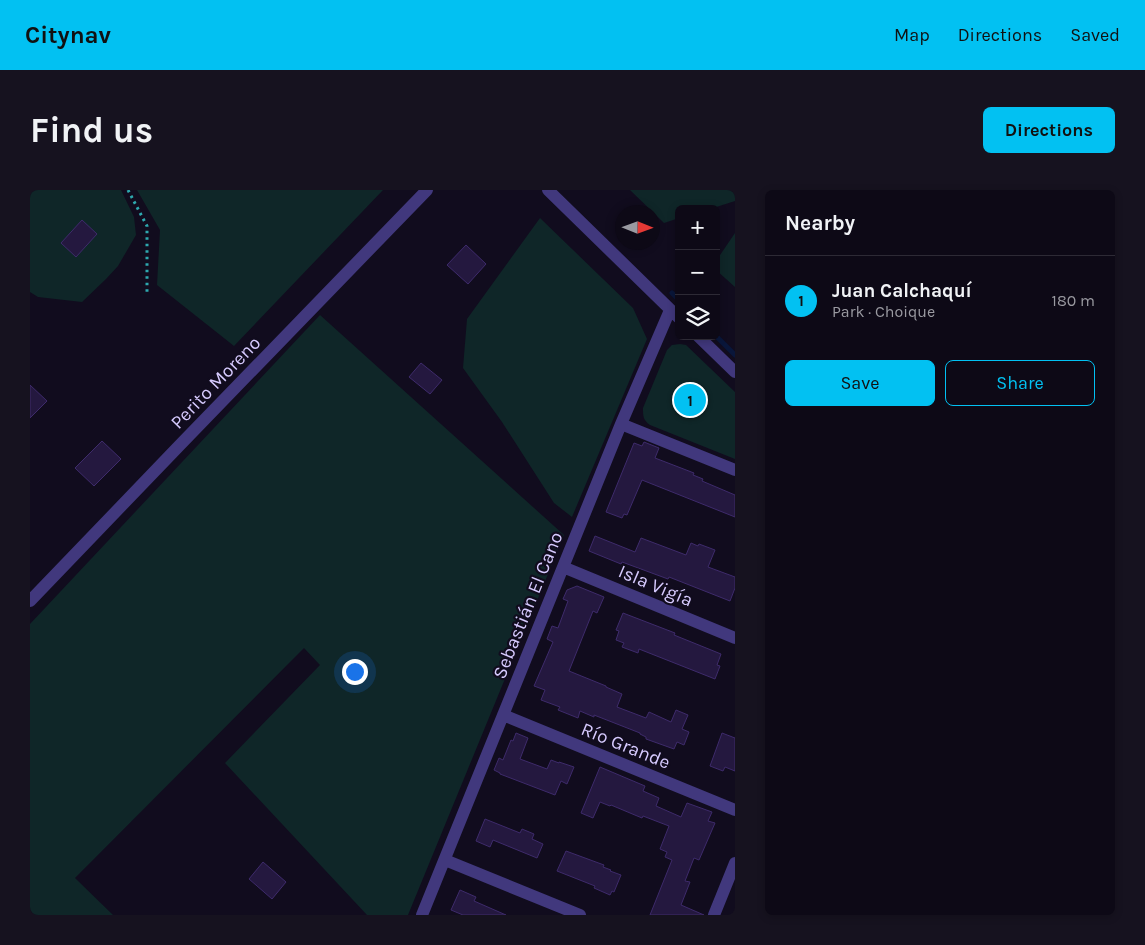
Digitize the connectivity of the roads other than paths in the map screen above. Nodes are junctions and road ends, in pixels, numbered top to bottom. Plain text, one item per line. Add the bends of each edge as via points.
1 (427, 190) edge
2 (548, 190) edge
3 (674, 314) edge
4 (702, 340) edge
5 (735, 372) edge
6 (621, 424) junction
7 (735, 470) edge
8 (563, 566) junction
9 (30, 601) edge
10 (735, 638) edge
11 (503, 716) junction
12 (735, 810) edge
13 (445, 860) junction
14 (735, 862) edge
15 (422, 915) edge
16 (580, 915) edge
17 (714, 915) edge

1 - 9 street, Perito Moreno
2 - 3 street
3 - 6 street, Sebastián El Cano
4 - 5 street
6 - 7 street
6 - 8 street, Sebastián El Cano
8 - 10 street, Isla Vigía
8 - 11 street, Sebastián El Cano
11 - 12 street, Río Grande
11 - 13 street, Sebastián El Cano
13 - 15 street, Sebastián El Cano
13 - 16 street
14 - 17 street

